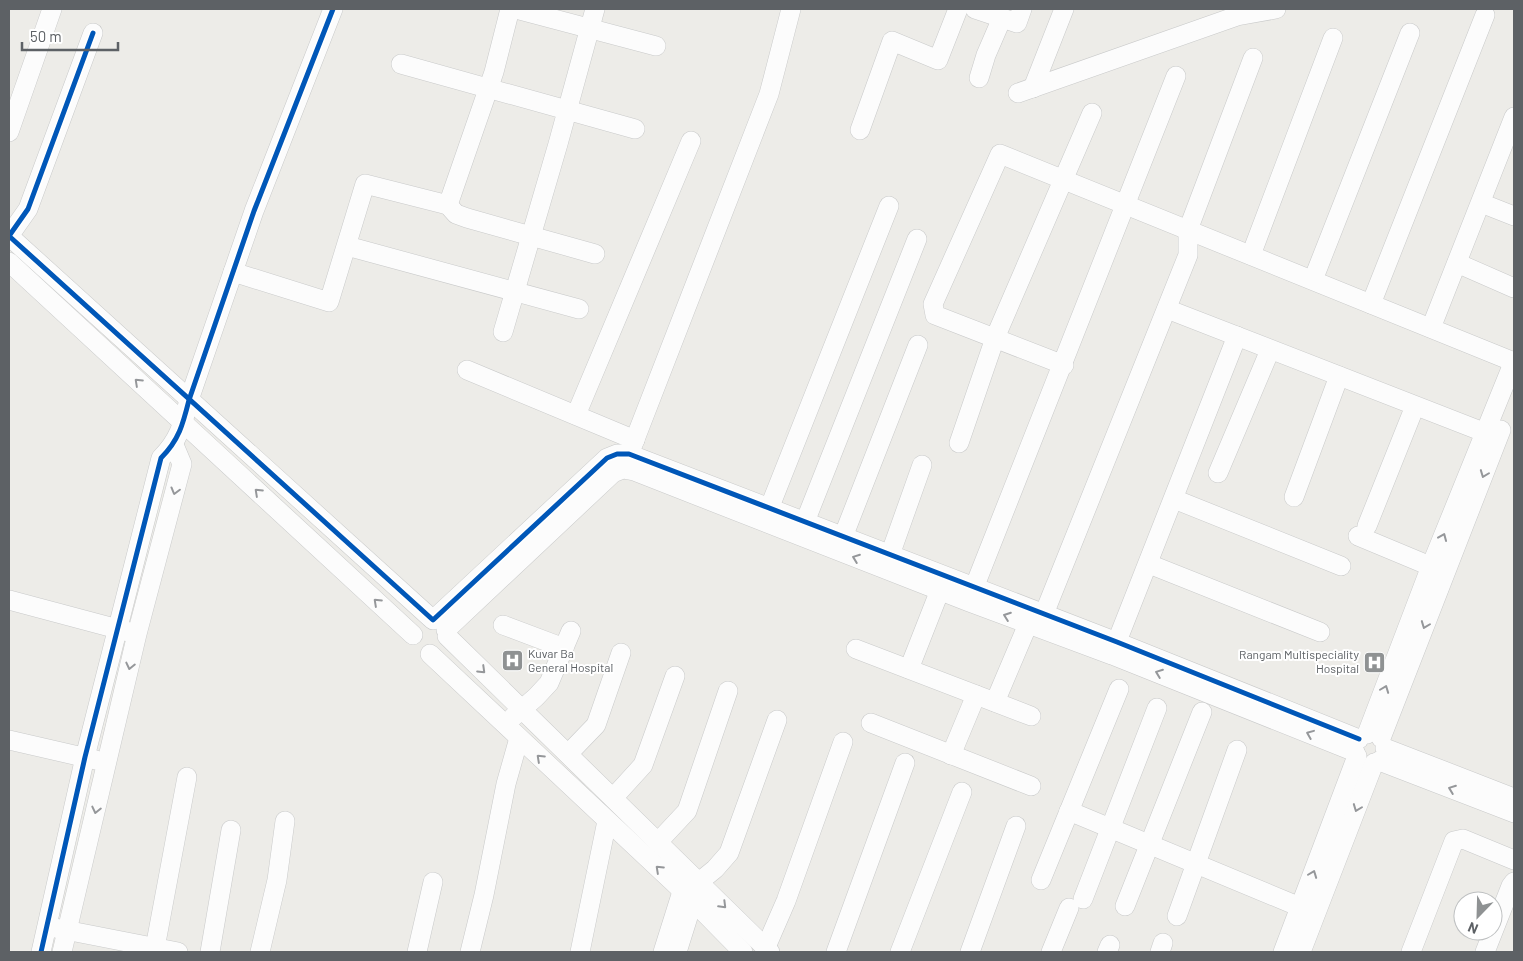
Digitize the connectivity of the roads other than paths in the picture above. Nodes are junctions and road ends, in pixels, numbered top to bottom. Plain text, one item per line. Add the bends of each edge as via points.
1 (52, 9) edge
2 (333, 9) edge
3 (510, 9) edge
4 (516, 9) edge
5 (595, 9) edge
6 (790, 9) edge
7 (958, 9) edge
8 (975, 9) edge
9 (1022, 9) edge
10 (1064, 9) edge
11 (1214, 9) edge
12 (1276, 9) edge
13 (1485, 15) dead end
14 (1237, 16) junction
15 (1002, 18) junction
16 (589, 28) junction
17 (1410, 32) dead end
18 (93, 33) dead end
19 (1333, 38) dead end
20 (656, 46) dead end
21 (1253, 58) dead end
22 (401, 64) dead end
23 (1176, 76) dead end
24 (979, 78) dead end
25 (488, 89) junction
26 (567, 110) junction
27 (1092, 112) dead end
28 (1514, 117) edge
29 (635, 129) dead end
30 (860, 130) dead end
31 (9, 132) edge
32 (691, 141) dead end
33 (1509, 144) edge
34 (1065, 180) junction
35 (1481, 203) junction
36 (1126, 205) junction
37 (448, 206) junction
38 (889, 206) dead end
39 (1514, 216) edge
40 (1188, 230) junction
41 (9, 236) edge
42 (530, 237) junction
43 (917, 240) dead end
44 (347, 246) junction
45 (595, 254) dead end
46 (1251, 255) junction
47 (9, 262) edge
48 (1457, 263) junction
49 (233, 272) junction
50 (1313, 280) junction
51 (1514, 288) edge
52 (515, 290) junction
53 (1371, 304) junction
54 (580, 309) dead end
55 (1167, 310) junction
56 (1431, 328) junction
57 (502, 332) dead end
58 (1237, 336) junction
59 (995, 338) junction
60 (918, 345) dead end
61 (1270, 350) junction
62 (1514, 362) edge
63 (1064, 365) junction
64 (467, 370) dead end
65 (1339, 376) junction
66 (1514, 396) edge
67 (189, 400) junction
68 (1415, 406) junction
69 (576, 415) junction
70 (183, 423) junction
71 (1486, 433) junction
72 (959, 443) dead end
73 (174, 445) junction
74 (629, 454) junction
75 (922, 465) dead end
76 (1218, 472) dead end
77 (1294, 497) dead end
78 (1174, 499) junction
79 (766, 514) junction
80 (802, 528) junction
81 (844, 537) junction
82 (890, 555) junction
83 (1149, 564) junction
84 (1342, 566) dead end
85 (1438, 569) junction
86 (940, 590) junction
87 (972, 595) junction
88 (9, 600) edge
89 (1037, 622) junction
90 (503, 625) dead end
91 (118, 629) junction
92 (442, 629) junction
93 (1320, 632) dead end
94 (137, 634) junction
95 (413, 635) junction
96 (856, 649) dead end
97 (1114, 649) junction
98 (621, 653) dead end
99 (430, 654) junction
100 (910, 670) junction
101 (675, 676) dead end
102 (1120, 689) dead end
103 (728, 691) dead end
104 (976, 695) junction
105 (995, 702) junction
106 (1157, 708) dead end
107 (522, 709) junction
108 (1202, 712) dead end
109 (1031, 716) dead end
110 (777, 720) dead end
111 (871, 723) dead end
112 (505, 724) junction
113 (519, 738) junction
114 (9, 740) edge
115 (843, 742) dead end
116 (1370, 749) junction
117 (1238, 750) dead end
118 (568, 754) junction
119 (951, 755) junction
120 (85, 758) junction
121 (107, 762) junction
122 (905, 763) dead end
123 (187, 777) dead end
124 (1031, 786) dead end
125 (962, 792) dead end
126 (1489, 796) junction
127 (613, 798) junction
128 (1514, 798) edge
129 (1069, 811) junction
130 (1514, 813) edge
131 (607, 821) junction
132 (285, 822) dead end
133 (1016, 826) dead end
134 (1111, 829) junction
135 (231, 830) dead end
136 (658, 842) junction
137 (1150, 845) junction
138 (1514, 860) edge
139 (1197, 864) junction
140 (694, 877) junction
141 (1041, 880) dead end
142 (433, 882) dead end
143 (1514, 882) edge
144 (687, 896) junction
145 (1125, 906) dead end
146 (1300, 907) junction
147 (1177, 916) dead end
148 (47, 926) junction
149 (67, 931) junction
150 (155, 948) junction
151 (768, 950) edge
152 (41, 952) edge
153 (62, 952) edge
154 (178, 952) edge
155 (210, 952) edge
156 (260, 952) edge
157 (417, 952) edge
158 (470, 952) edge
159 (580, 952) edge
160 (663, 952) edge
161 (677, 952) edge
162 (743, 952) edge
163 (836, 952) edge
164 (900, 952) edge
165 (970, 952) edge
166 (1051, 952) edge
167 (1282, 952) edge
168 (1301, 952) edge
169 (1411, 952) edge
170 (1485, 952) edge

1 - 31 street
2 - 49 street
3 - 25 street
4 - 16 street
5 - 16 street
6 - 74 street via 768,94
7 - 30 street via 938,60 892,42
8 - 15 street
9 - 15 street via 1017,23
10 - 14 street via 1026,91
11 - 14 street
12 - 14 street
13 - 53 street
15 - 24 street
16 - 20 street
16 - 26 street
17 - 50 street
18 - 41 street via 28,208
19 - 46 street
21 - 40 street
22 - 25 street
23 - 36 street
25 - 26 street
25 - 37 street
26 - 29 street
26 - 42 street
27 - 34 street
28 - 33 street
32 - 69 street
33 - 35 street
34 - 36 street
34 - 59 street
34 - 59 street via 1000,154 932,304 935,315
35 - 39 street
35 - 48 street
36 - 40 street
36 - 63 street
37 - 42 street via 456,214
37 - 44 street via 365,184
38 - 79 street
40 - 46 street
40 - 55 street via 1188,255
41 - 67 street
42 - 45 street
42 - 52 street
43 - 80 street
44 - 49 street via 330,302
44 - 52 street
46 - 50 street
70 -> 47 street
48 - 51 street
48 - 56 street
49 - 67 street
50 - 53 street
52 - 54 street
52 - 57 street
53 - 56 street
55 - 58 street
55 - 89 street
56 - 62 street
58 - 61 street
58 - 78 street
59 - 63 street
59 - 72 street
60 - 81 street
61 - 65 street
61 - 76 street
62 - 71 street
63 - 87 street
64 - 69 street
65 - 68 street
65 - 77 street
66 -> 85 street
67 - 70 street
67 - 92 street
68 - 71 street
68 - 85 street via 1362,531
69 - 74 street
70 - 73 street
95 -> 70 street
85 -> 71 street
73 - 91 street via 161,458
73 -> 94 street via 182,464
74 - 79 street
74 - 92 street via 608,458
75 - 82 street
78 - 83 street
78 - 84 street
79 - 80 street
80 - 81 street
86 -> 80 street
81 - 82 street
82 - 87 street
83 - 93 street
83 - 97 street
85 - 116 street
86 - 87 street
86 - 100 street
87 - 89 street
88 - 91 street
89 - 97 street
89 - 105 street
90 - 107 street via 567,639 549,683
91 - 94 street
91 - 120 street
92 - 95 street via 422,622
92 - 99 street via 440,650
92 -> 107 street
94 -> 121 street
95 - 99 street via 416,646
96 - 100 street
97 - 116 street
98 - 118 street via 596,725
99 - 112 street
100 - 104 street
101 - 127 street via 644,765
102 - 129 street
103 - 136 street via 687,811
104 - 105 street
104 - 119 street
105 - 109 street
106 - 134 street
107 - 112 street
107 - 118 street
108 - 137 street
110 - 140 street via 729,853 714,869
111 - 119 street
112 - 113 street
131 -> 113 street
113 - 158 street
114 - 120 street
115 - 151 street
116 - 126 street
146 -> 116 street
116 -> 168 street
117 - 139 street
118 - 127 street
119 - 124 street
120 - 121 street
120 - 148 street
121 -> 149 street
122 - 163 street
123 - 150 street
125 - 164 street
126 - 128 street
126 - 130 street
127 - 136 street
129 - 134 street
129 - 141 street
144 -> 131 street
131 - 159 street
132 - 156 street via 277,880
133 - 165 street
134 - 137 street
134 - 166 street
135 - 155 street
136 - 140 street
137 - 139 street
137 - 145 street
138 - 169 street via 1463,839 1454,841
139 - 146 street
139 - 147 street
140 - 144 street
140 -> 151 street
142 - 157 street
143 - 170 street
144 - 160 street
144 - 161 street
144 - 162 street
146 - 167 street
148 - 149 street
148 - 152 street
149 - 150 street
149 - 153 street
150 - 154 street

